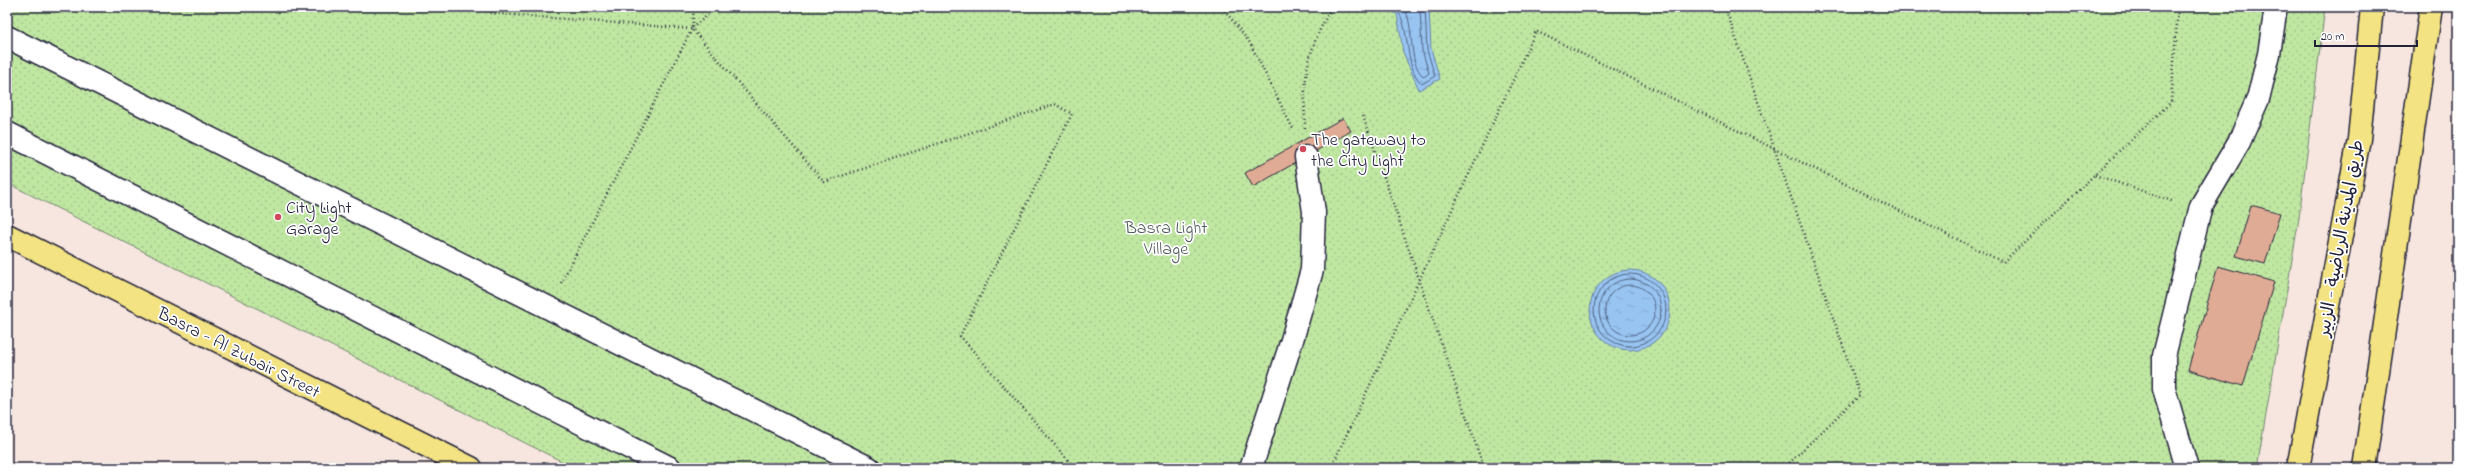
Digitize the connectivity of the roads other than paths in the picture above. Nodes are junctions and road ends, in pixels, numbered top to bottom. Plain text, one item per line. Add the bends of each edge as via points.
1 (2276, 7) edge
2 (2372, 7) edge
3 (2431, 7) edge
4 (7, 36) edge
5 (7, 133) edge
6 (1306, 157) dead end
7 (7, 235) edge
8 (471, 468) edge
9 (670, 468) edge
10 (869, 468) edge
11 (1251, 468) edge
12 (2187, 468) edge
13 (2298, 468) edge
14 (2364, 468) edge

1 - 12 street via 2269,54 2258,99 2240,142 2200,210 2164,356 2164,388
2 - 13 main road, طريق المدينة الرياضية - الزبير via 2359,138
3 - 14 main road
4 - 10 street
5 - 9 street
6 - 11 street via 1314,212 1312,270
7 - 8 main road, Basra - Al Zubair Street

